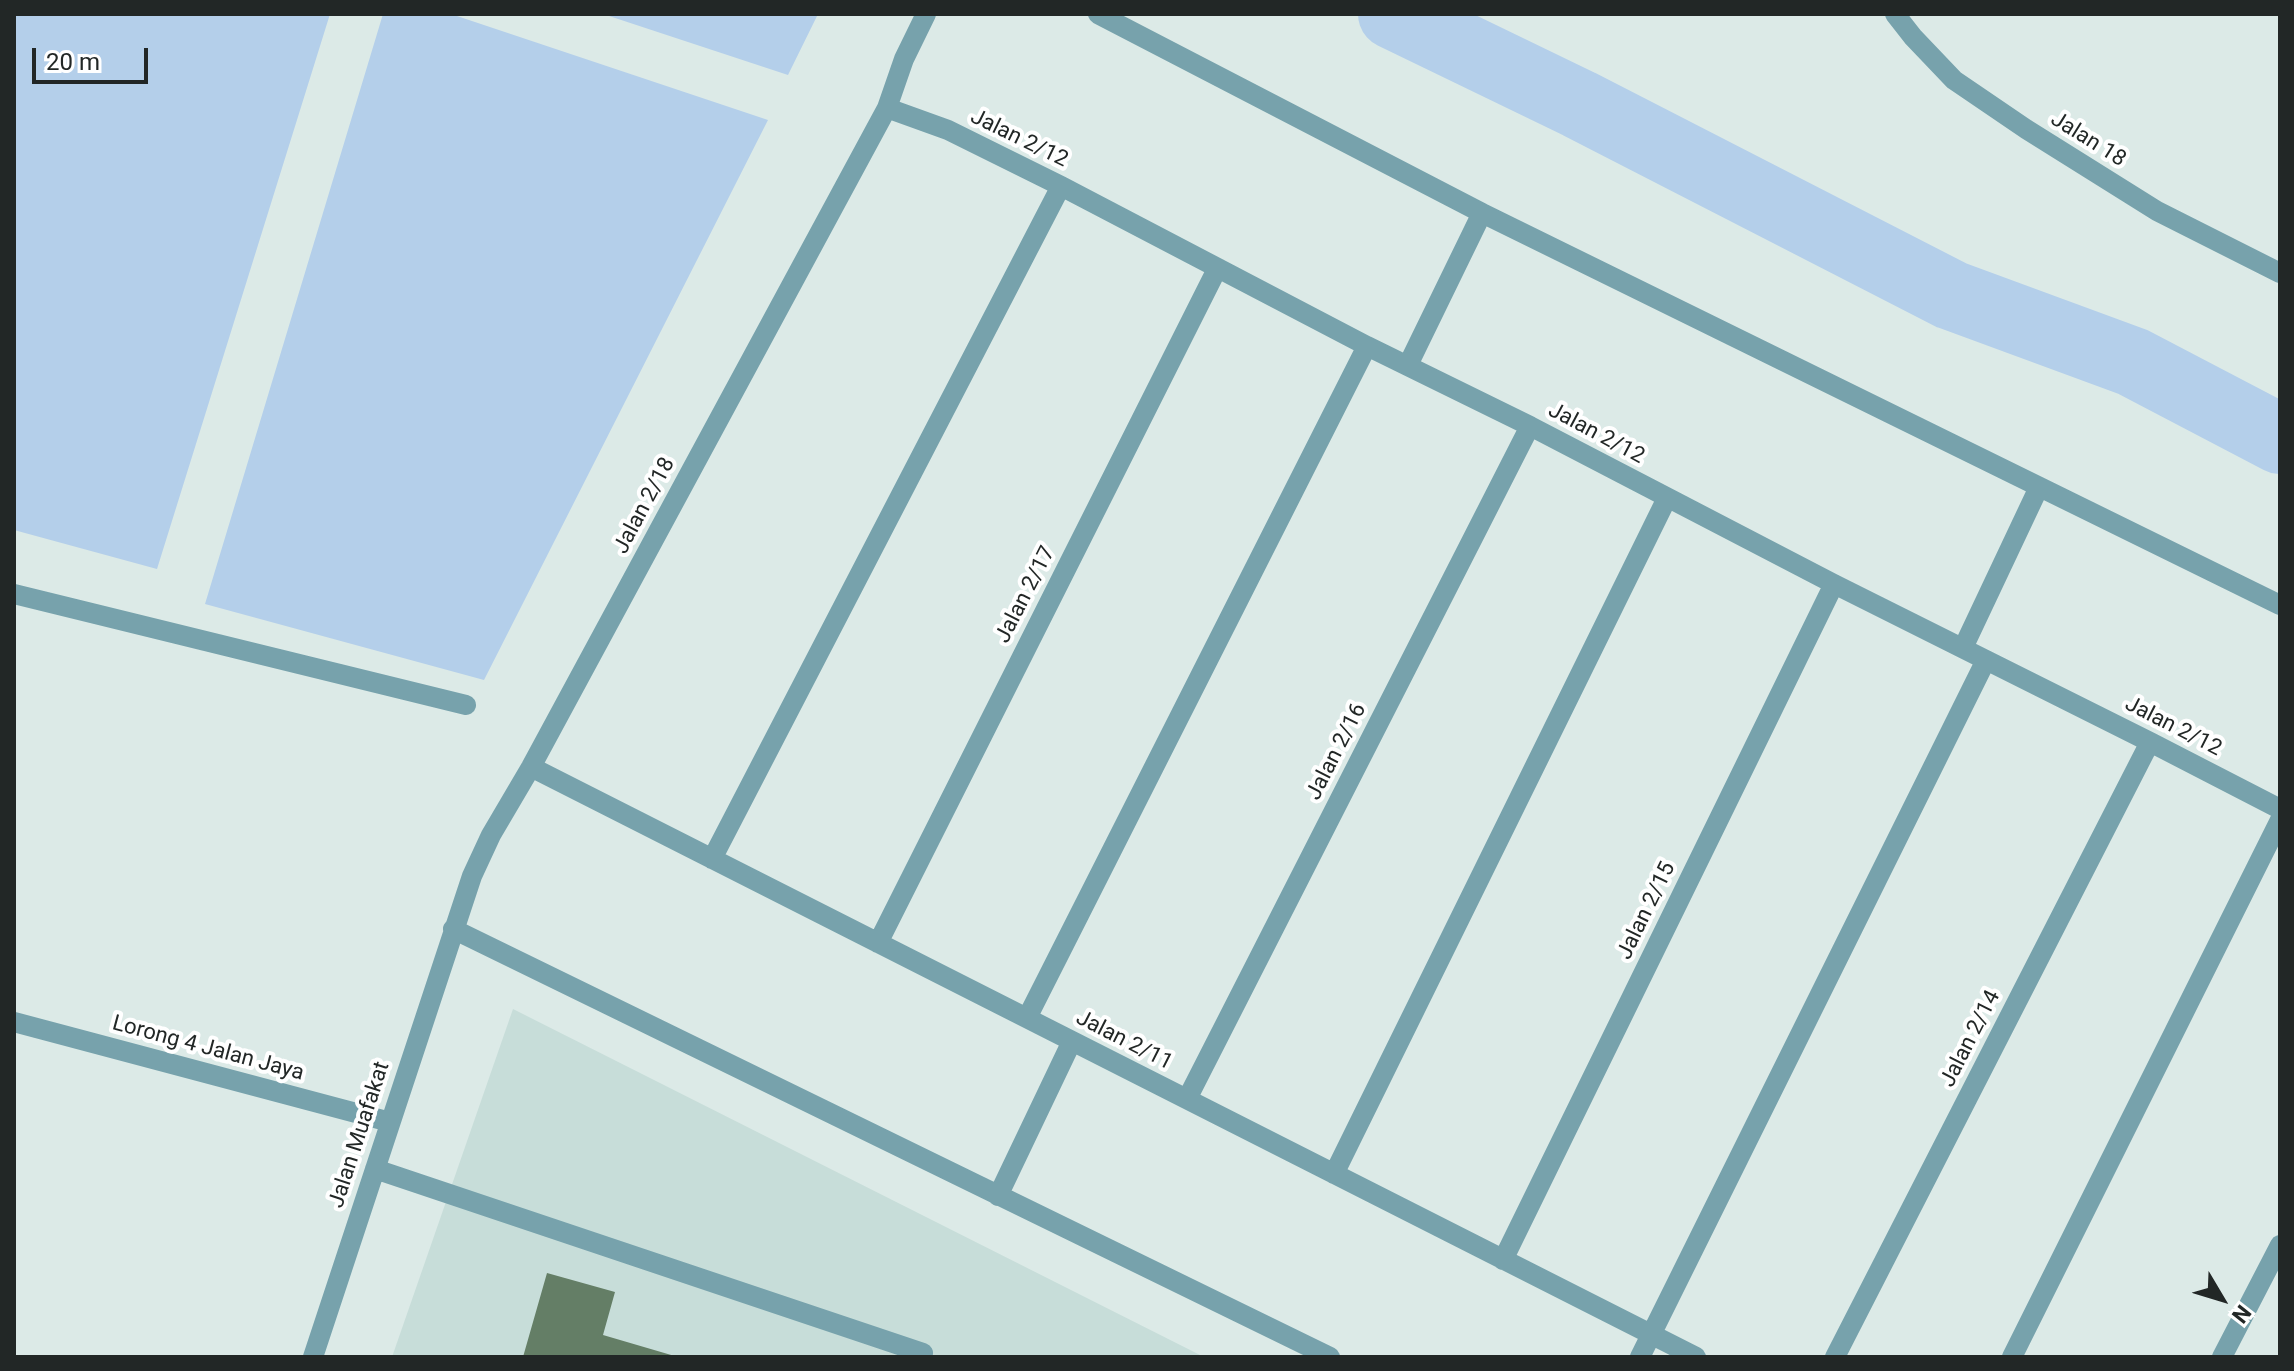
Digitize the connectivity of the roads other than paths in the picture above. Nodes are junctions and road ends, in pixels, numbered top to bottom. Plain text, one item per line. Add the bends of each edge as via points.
1 (926, 14) edge
2 (1098, 14) edge
3 (1895, 14) edge
4 (887, 108) junction
5 (1061, 186) junction
6 (1482, 213) junction
7 (1217, 269) junction
8 (2280, 273) edge
9 (1367, 346) junction
10 (1408, 365) junction
11 (1530, 426) junction
12 (2039, 487) junction
13 (1667, 498) junction
14 (1834, 584) junction
15 (14, 594) edge
16 (2280, 605) edge
17 (1963, 648) junction
18 (1986, 660) junction
19 (466, 705) dead end
20 (2150, 742) junction
21 (531, 767) junction
22 (2280, 809) edge
23 (2280, 820) edge
24 (712, 859) junction
25 (453, 929) junction
26 (878, 943) junction
27 (1027, 1018) junction
28 (14, 1022) edge
29 (1072, 1041) junction
30 (1187, 1099) junction
31 (390, 1122) junction
32 (375, 1169) junction
33 (1334, 1174) junction
34 (998, 1196) junction
35 (2280, 1245) edge
36 (1503, 1260) junction
37 (1651, 1335) junction
38 (923, 1353) dead end
39 (313, 1357) edge
40 (1330, 1357) edge
41 (1640, 1357) edge
42 (1696, 1357) edge
43 (1835, 1357) edge
44 (2012, 1357) edge
45 (2222, 1357) edge

1 - 4 street, Jalan 2/18
2 - 6 street
3 - 8 street, Jalan 18 via 1954,80 2026,129 2157,211
4 - 5 street, Jalan 2/12 via 948,130
4 - 21 street, Jalan 2/18
5 - 7 street, Jalan 2/12
5 - 24 street
6 - 10 street
6 - 12 street
7 - 9 street, Jalan 2/12
7 - 26 street, Jalan 2/17
9 - 10 street, Jalan 2/12
9 - 27 street
10 - 11 street, Jalan 2/12
11 - 13 street, Jalan 2/12
11 - 30 street, Jalan 2/16
12 - 16 street
12 - 17 street
13 - 14 street, Jalan 2/12
13 - 33 street
14 - 17 street, Jalan 2/12
14 - 36 street, Jalan 2/15
15 - 19 street
17 - 18 street, Jalan 2/12
18 - 20 street, Jalan 2/12
18 - 37 street
20 - 22 street, Jalan 2/12
20 - 43 street, Jalan 2/14
21 - 24 street, Jalan 2/11
21 - 25 street, Jalan 2/18 via 491,835
23 - 44 street
24 - 26 street, Jalan 2/11
25 - 31 street, Jalan Muafakat
25 - 34 street
26 - 27 street, Jalan 2/11
27 - 29 street, Jalan 2/11
28 - 31 street, Lorong 4 Jalan Jaya
29 - 30 street, Jalan 2/11
29 - 34 street
30 - 33 street, Jalan 2/11
31 - 32 street, Jalan Muafakat
32 - 38 street
32 - 39 street, Jalan Muafakat
33 - 36 street, Jalan 2/11
34 - 40 street
35 - 45 street
36 - 37 street, Jalan 2/11
37 - 41 street
37 - 42 street, Jalan 2/11

